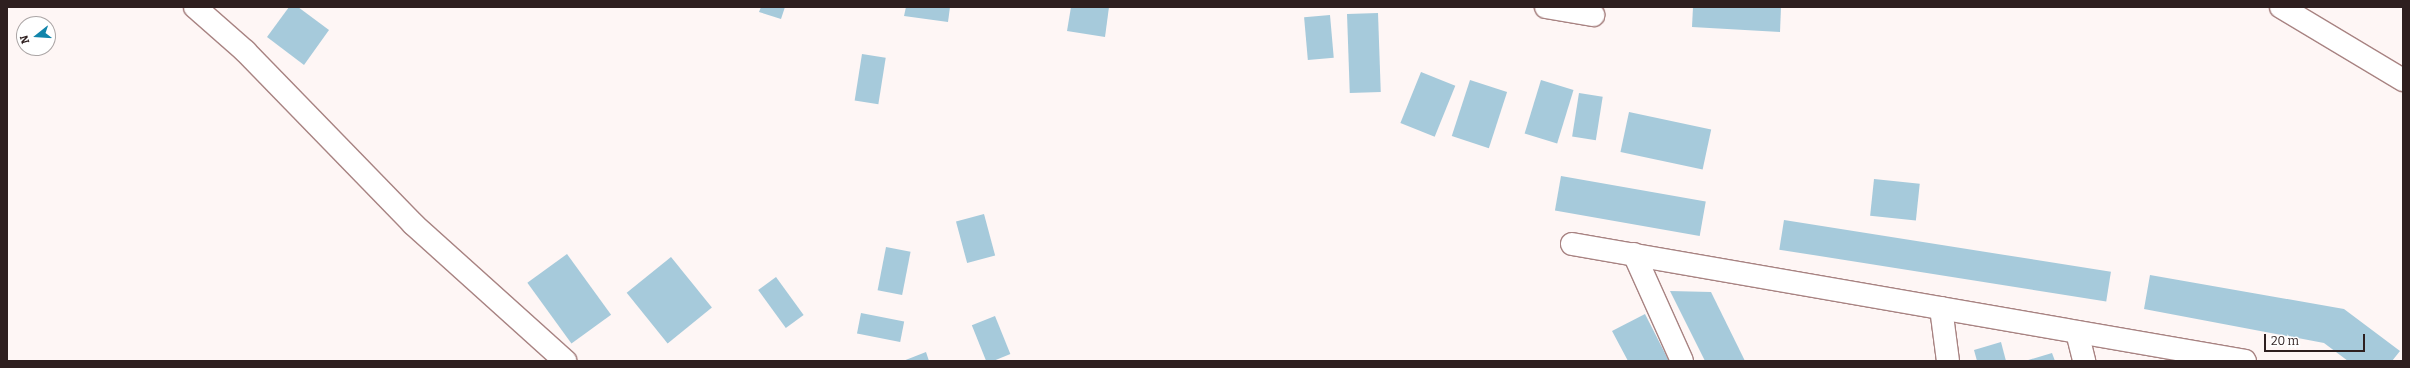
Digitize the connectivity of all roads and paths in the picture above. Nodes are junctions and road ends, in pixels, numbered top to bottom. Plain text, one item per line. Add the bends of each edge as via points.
1 (195, 7) edge
2 (1546, 7) edge
3 (2281, 7) edge
4 (1593, 15) dead end
5 (2403, 80) edge
6 (1572, 244) dead end
7 (1634, 254) junction
8 (1941, 308) junction
9 (2077, 332) junction
10 (2209, 358) edge
11 (565, 361) edge
12 (1682, 361) edge
13 (1948, 361) edge
14 (2084, 361) edge
15 (2245, 361) edge

1 - 11 street via 245,51 413,224
2 - 4 street
3 - 5 street
6 - 7 street
7 - 8 street
7 - 12 street
8 - 9 street
8 - 13 street
9 - 10 street
9 - 14 street
10 - 15 street

